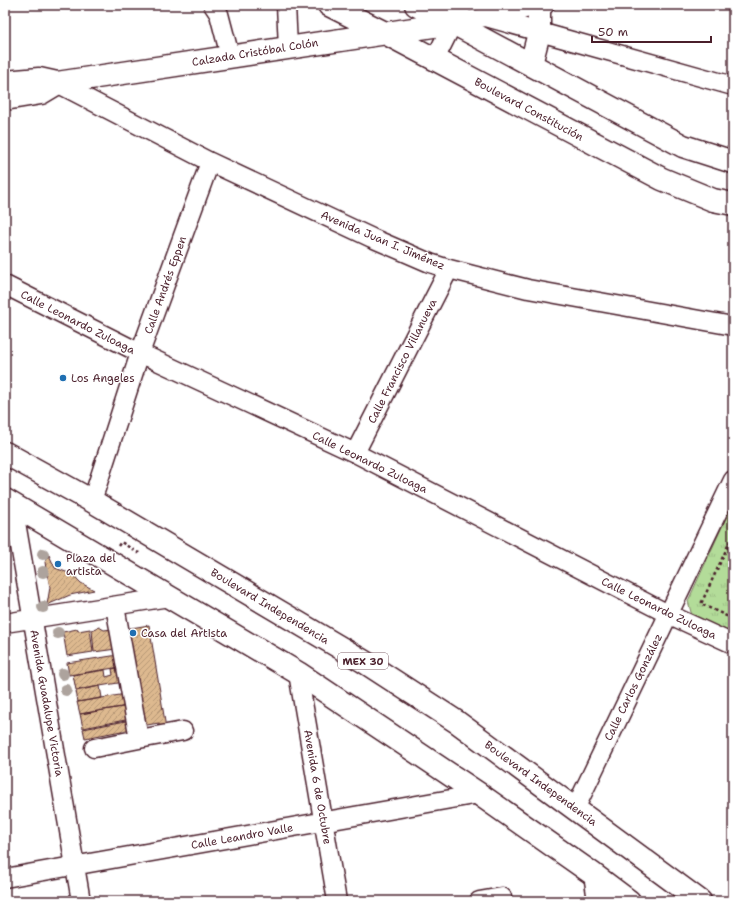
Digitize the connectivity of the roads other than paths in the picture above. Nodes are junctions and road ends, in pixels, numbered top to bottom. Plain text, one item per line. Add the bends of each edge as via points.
1 (213, 5) edge
2 (286, 5) edge
3 (329, 5) edge
4 (416, 5) edge
5 (542, 6) edge
6 (458, 14) edge
7 (486, 17) junction
8 (385, 32) junction
9 (539, 32) junction
10 (288, 47) junction
11 (230, 56) junction
12 (435, 59) junction
13 (531, 64) junction
14 (5, 82) edge
15 (56, 83) junction
16 (733, 86) edge
17 (5, 99) edge
18 (210, 162) junction
19 (733, 162) edge
20 (733, 204) edge
21 (449, 269) junction
22 (5, 285) edge
23 (733, 326) edge
24 (140, 353) junction
25 (354, 452) junction
26 (5, 453) edge
27 (733, 480) edge
28 (92, 501) junction
29 (9, 503) edge
30 (169, 598) junction
31 (116, 606) junction
32 (668, 614) junction
33 (33, 619) junction
34 (5, 623) edge
35 (733, 644) edge
36 (298, 673) junction
37 (183, 731) dead end
38 (139, 740) junction
39 (94, 748) dead end
40 (479, 794) junction
41 (575, 809) junction
42 (324, 822) junction
43 (75, 866) junction
44 (592, 874) junction
45 (5, 878) edge
46 (502, 899) edge
47 (81, 901) edge
48 (337, 901) edge
49 (479, 901) edge
50 (597, 901) edge
51 (629, 901) edge
52 (700, 901) edge

1 - 11 street via 219,14
2 - 10 street
3 - 8 main road, Boulevard Constitución
4 - 6 main road
5 - 7 street
5 - 9 main road
6 - 7 street
6 - 8 main road, Calzada Cristóbal Colón
6 - 12 street
6 - 13 main road
7 - 9 street
8 - 10 main road, Calzada Cristóbal Colón
8 - 12 main road, Boulevard Constitución
9 - 13 main road
9 - 16 street
10 - 11 main road, Calzada Cristóbal Colón
11 - 15 main road, Calzada Cristóbal Colón
12 - 20 main road, Boulevard Constitución via 662,179 713,200
13 - 19 main road via 683,146
14 - 15 main road, Calzada Cristóbal Colón via 39,79
15 - 17 main road, Calzada Cristóbal Colón via 41,93
15 - 18 street, Avenida Juan I. Jiménez
18 - 21 street, Avenida Juan I. Jiménez via 372,238
18 - 24 street, Calle Andrés Eppen
21 - 23 street, Avenida Juan I. Jiménez via 528,289
21 - 25 street, Calle Francisco Villanueva
22 - 24 street, Calle Leonardo Zuloaga
24 - 25 street, Calle Leonardo Zuloaga
24 - 28 street, Calle Andrés Eppen
25 - 32 street, Calle Leonardo Zuloaga
26 - 28 main road, Boulevard Independencia / MEX 30
27 - 32 street, Calle Carlos González
28 - 41 main road, Boulevard Independencia / MEX 30 via 369,665 457,722
29 - 30 main road
29 - 33 street, Avenida Guadalupe Victoria
30 - 31 street
30 - 36 main road
31 - 33 street
31 - 38 street
32 - 35 street, Calle Leonardo Zuloaga
32 - 41 street, Calle Carlos González
33 - 34 street
33 - 43 street, Avenida Guadalupe Victoria
36 - 40 main road
36 - 42 street, Avenida 6 de Octubre
37 - 38 street
38 - 39 street
40 - 42 street, Calle Leandro Valle
40 - 44 main road
41 - 52 main road, Boulevard Independencia / MEX 30
42 - 43 street, Calle Leandro Valle
42 - 48 street, Avenida 6 de Octubre
43 - 45 street, Calle Leandro Valle
43 - 47 street, Avenida Guadalupe Victoria
44 - 50 street
44 - 51 main road
46 - 49 street

